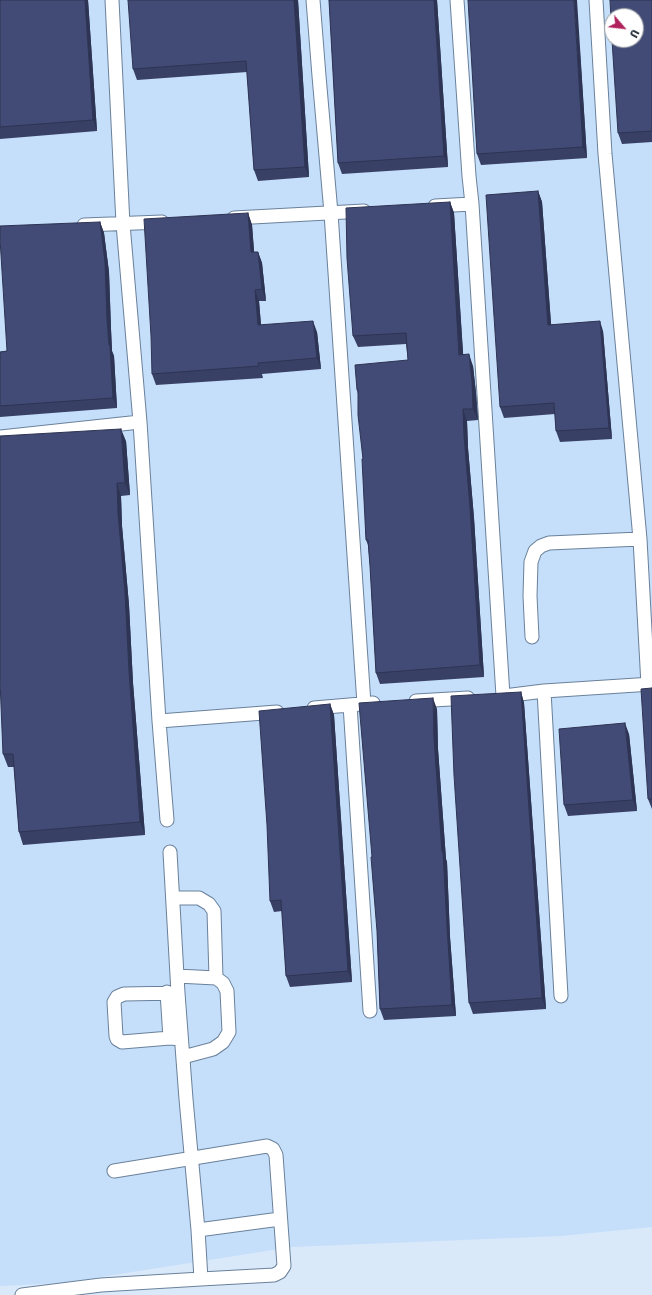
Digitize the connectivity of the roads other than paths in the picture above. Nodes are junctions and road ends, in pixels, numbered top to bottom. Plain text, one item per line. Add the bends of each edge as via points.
1 (112, 0) edge
2 (313, 0) edge
3 (457, 0) edge
4 (596, 0) edge
5 (472, 204) junction
6 (420, 207) edge
7 (376, 210) edge
8 (331, 213) junction
9 (122, 214) junction
10 (223, 219) edge
11 (177, 221) edge
12 (69, 226) edge
13 (140, 422) junction
14 (0, 437) edge
15 (640, 539) junction
16 (532, 637) dead end
17 (650, 685) edge
18 (544, 691) junction
19 (503, 696) junction
20 (387, 702) edge
21 (402, 702) edge
22 (364, 704) junction
23 (350, 705) junction
24 (303, 709) edge
25 (288, 711) edge
26 (159, 722) junction
27 (167, 820) dead end
28 (170, 852) dead end
29 (173, 898) junction
30 (177, 976) junction
31 (216, 978) junction
32 (172, 993) junction
33 (561, 996) dead end
34 (370, 1011) dead end
35 (176, 1038) junction
36 (183, 1057) junction
37 (192, 1159) junction
38 (114, 1171) dead end
39 (280, 1219) junction
40 (198, 1230) junction
41 (201, 1279) junction
42 (22, 1295) edge

1 - 9 lane
2 - 8 lane
3 - 5 lane
4 - 15 lane via 605,154
5 - 6 lane
5 - 19 lane
7 - 8 lane
8 - 10 lane
8 - 22 lane
9 - 11 lane
9 - 12 lane
9 - 13 lane
13 - 14 lane
13 - 26 lane
15 - 16 lane via 549,543 535,551 531,562
15 - 17 lane
17 - 18 lane
18 - 19 lane
18 - 33 lane
19 - 21 lane
20 - 22 lane
22 - 23 lane
23 - 24 lane
23 - 34 lane
25 - 26 lane
26 - 27 lane
28 - 29 lane
29 - 30 lane
29 - 31 lane via 199,898 209,904 214,912
30 - 31 lane
30 - 32 lane
31 - 36 lane via 223,983 227,991 229,1032 213,1049
32 - 35 lane
32 - 35 lane via 124,994 117,997 114,1002 116,1036 122,1042
35 - 36 lane
36 - 37 lane
37 - 38 lane
37 - 39 lane via 267,1146 273,1149 276,1155
37 - 40 lane
39 - 40 lane
39 - 41 lane via 284,1266 280,1272 274,1275
40 - 41 lane
41 - 42 lane via 101,1285

